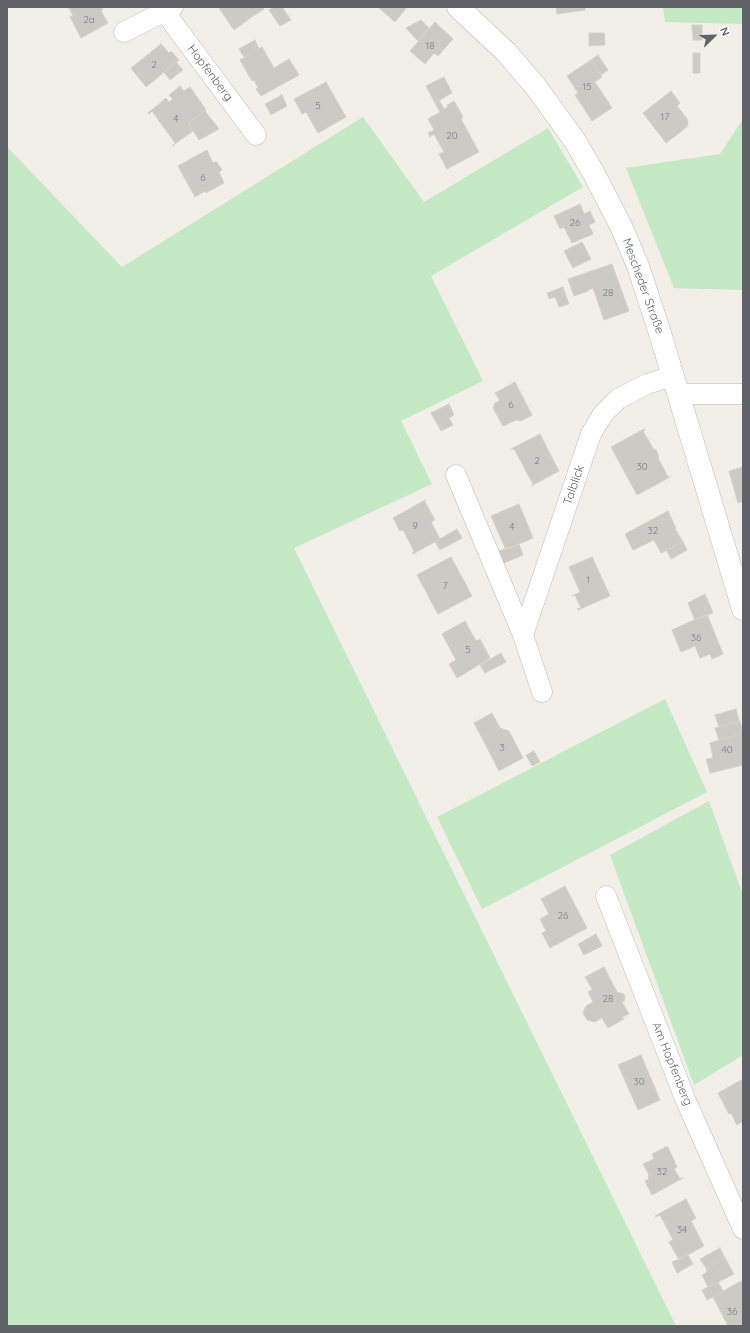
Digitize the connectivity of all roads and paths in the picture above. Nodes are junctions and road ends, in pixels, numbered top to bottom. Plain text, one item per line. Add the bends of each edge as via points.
1 (458, 7) edge
2 (169, 9) edge
3 (124, 32) dead end
4 (256, 135) dead end
5 (676, 385) junction
6 (743, 394) edge
7 (456, 475) dead end
8 (743, 609) edge
9 (523, 635) junction
10 (542, 692) dead end
11 (606, 896) dead end
12 (743, 1229) edge

1 - 5 street, Mescheder Straße via 506,52 536,87 593,172 638,266
2 - 3 street, Hopfenberg
2 - 4 street, Hopfenberg
5 - 6 street, Talblick
5 - 8 street, Mescheder Straße
5 - 9 street, Talblick via 647,384 618,399 603,414 591,434
7 - 9 street
9 - 10 street
11 - 12 street, Am Hopfenberg via 686,1101

